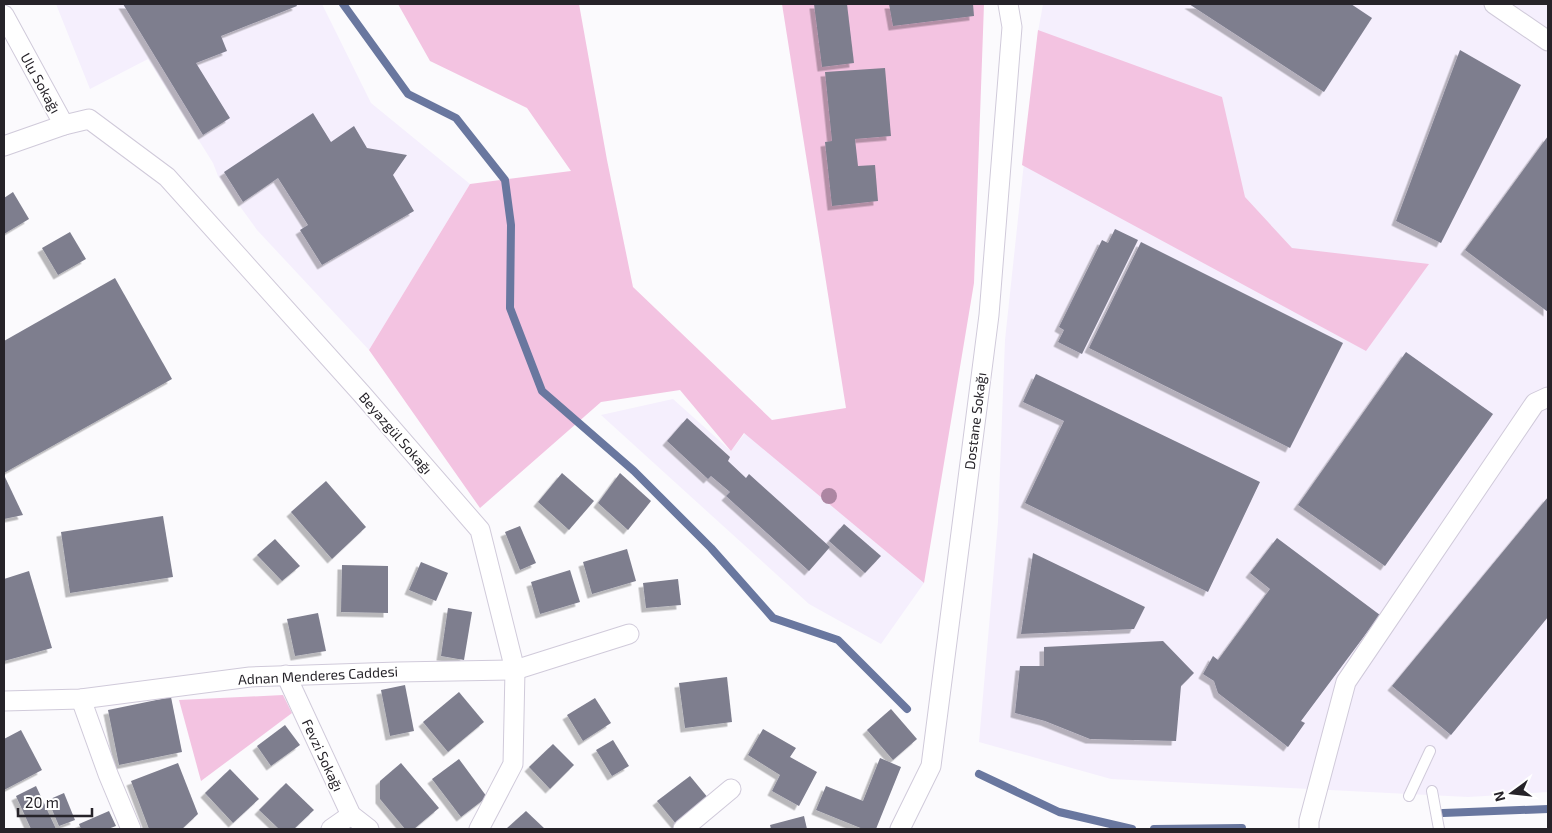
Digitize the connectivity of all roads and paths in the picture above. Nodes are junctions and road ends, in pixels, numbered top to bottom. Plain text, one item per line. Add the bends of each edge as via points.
1 (1008, 4) edge
2 (1494, 4) edge
3 (4, 15) edge
4 (1548, 41) edge
5 (64, 125) junction
6 (4, 146) edge
7 (1548, 397) edge
8 (629, 634) dead end
9 (515, 670) junction
10 (286, 675) junction
11 (81, 699) junction
12 (4, 701) edge
13 (1430, 752) dead end
14 (730, 789) dead end
15 (1432, 791) dead end
16 (1409, 796) dead end
17 (351, 815) junction
18 (131, 829) edge
19 (331, 829) edge
20 (369, 829) edge
21 (479, 829) edge
22 (683, 829) edge
23 (900, 829) edge
24 (1309, 829) edge
25 (1439, 829) edge

1 - 23 street, Dostane Sokağı via 1012,27 989,315 931,766
2 - 4 street
3 - 5 street, Ulu Sokağı
5 - 6 street
5 - 9 street, Beyazgül Sokağı via 89,118 166,177 361,392 480,530
7 - 24 street via 1535,403 1346,682
8 - 9 street, Adnan Menderes Caddesi
9 - 10 street, Adnan Menderes Caddesi
9 - 21 street, Beyazgül Sokağı via 513,764
10 - 11 street, Adnan Menderes Caddesi
10 - 17 street, Fevzi Sokağı
11 - 12 street, Adnan Menderes Caddesi
11 - 18 street
13 - 16 lane
14 - 22 street
15 - 25 lane
17 - 19 street
17 - 20 street, Fevzi Sokağı

